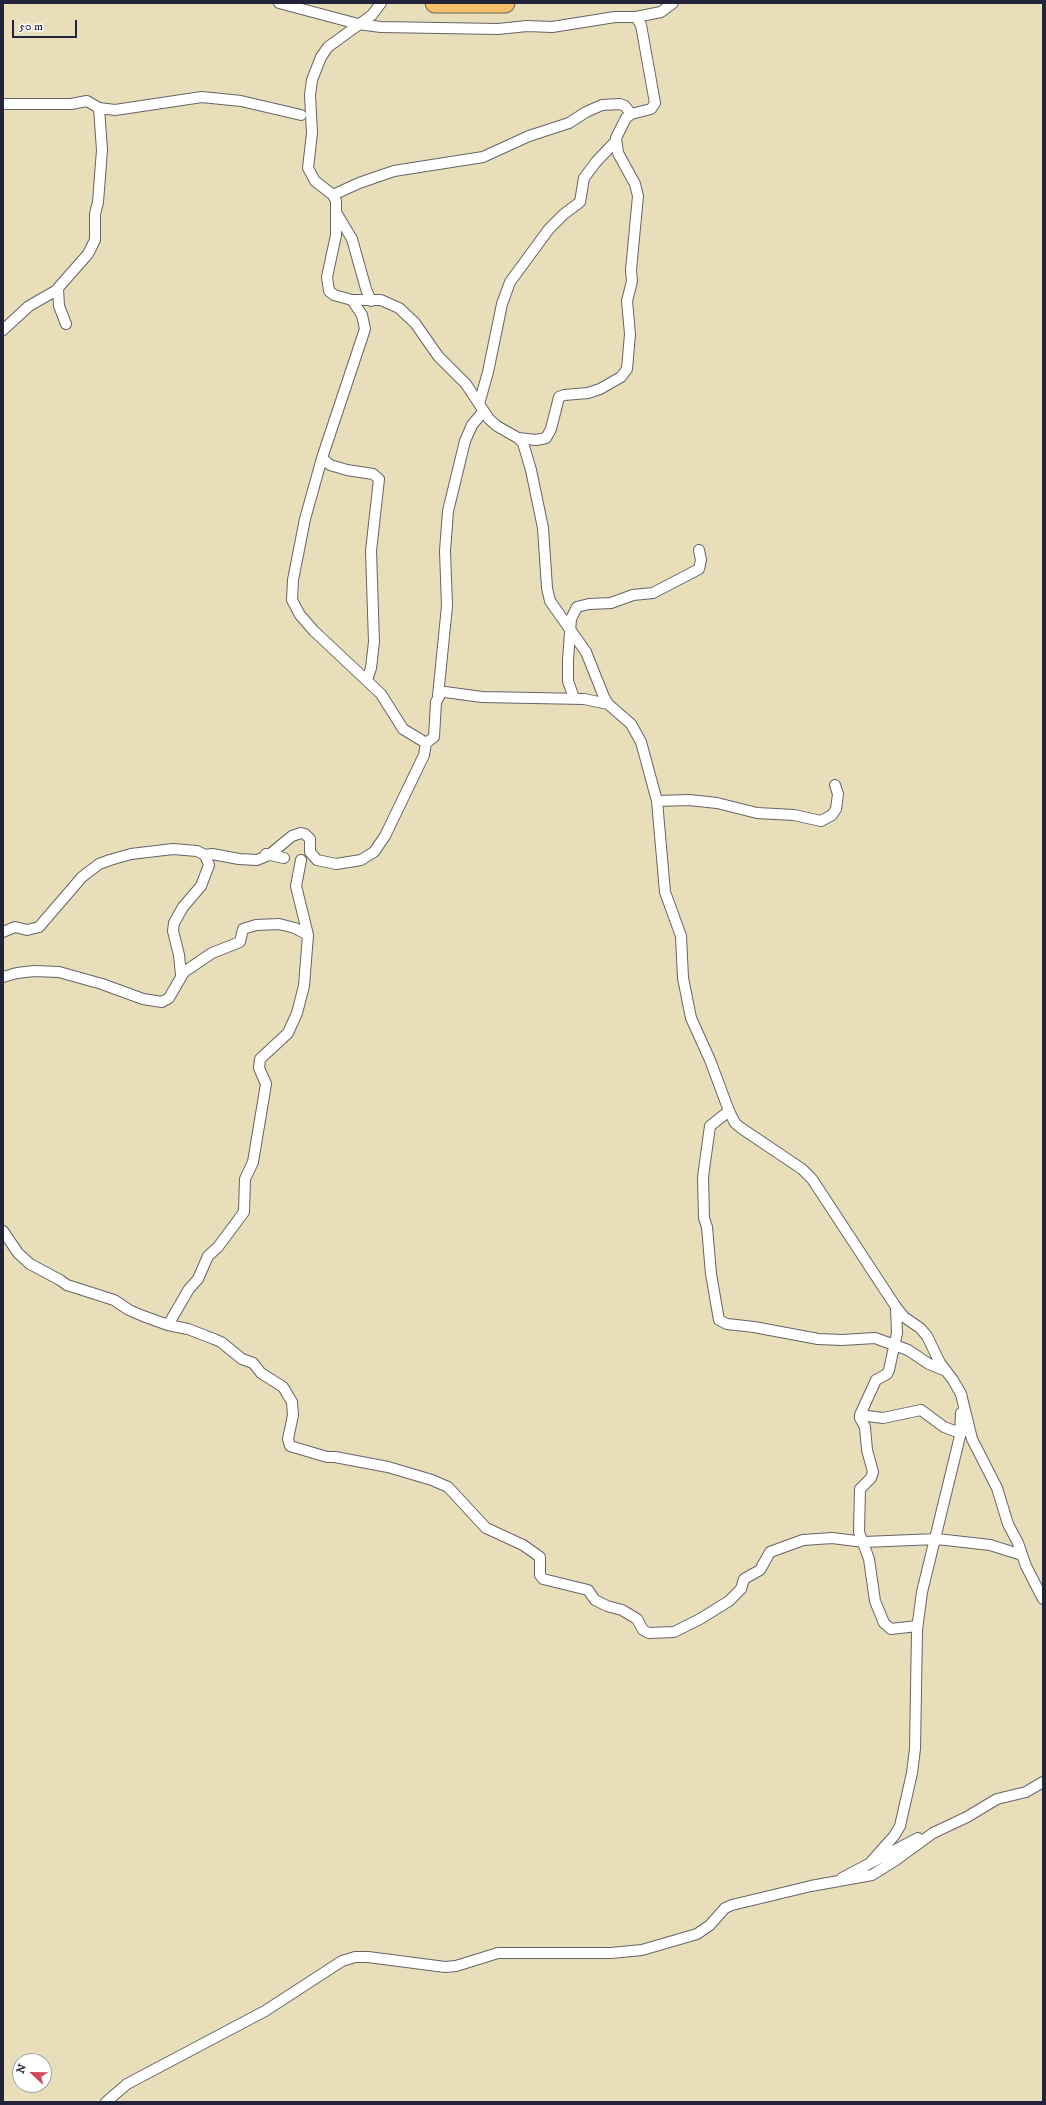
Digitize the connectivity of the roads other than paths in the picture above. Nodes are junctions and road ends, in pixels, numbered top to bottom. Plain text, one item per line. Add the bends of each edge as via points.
1 (279, 3) edge
2 (381, 3) edge
3 (435, 3) edge
4 (505, 3) edge
5 (673, 3) edge
6 (636, 17) junction
7 (358, 24) junction
8 (3, 104) edge
9 (310, 106) junction
10 (99, 108) junction
11 (631, 114) junction
12 (301, 115) junction
13 (616, 142) junction
14 (309, 146) junction
15 (333, 195) junction
16 (337, 214) junction
17 (57, 290) junction
18 (352, 300) junction
19 (371, 301) junction
20 (66, 324) dead end
21 (3, 330) edge
22 (481, 408) junction
23 (518, 438) junction
24 (322, 458) junction
25 (699, 550) dead end
26 (570, 629) junction
27 (367, 680) junction
28 (438, 696) junction
29 (574, 698) junction
30 (608, 704) junction
31 (426, 743) junction
32 (835, 785) dead end
33 (657, 801) junction
34 (205, 855) junction
35 (269, 855) junction
36 (222, 856) junction
37 (284, 858) junction
38 (257, 860) junction
39 (301, 860) junction
40 (316, 860) junction
41 (209, 865) junction
42 (3, 932) edge
43 (308, 935) junction
44 (180, 975) junction
45 (3, 977) edge
46 (729, 1111) junction
47 (3, 1231) edge
48 (896, 1307) junction
49 (168, 1325) junction
50 (894, 1345) junction
51 (944, 1370) junction
52 (860, 1415) junction
53 (964, 1431) junction
54 (934, 1539) junction
55 (864, 1542) junction
56 (1022, 1555) junction
57 (1043, 1599) edge
58 (917, 1626) junction
59 (1043, 1782) edge
60 (933, 1833) junction
61 (870, 1863) junction
62 (827, 1884) junction
63 (106, 2102) edge

1 - 7 street
2 - 7 street via 372,15
3 - 4 highway
5 - 6 street via 661,12
6 - 7 street via 505,29 407,28
6 - 11 street via 641,25 655,103 651,109
7 - 9 street via 333,42 321,57 312,80
8 - 10 street via 71,104 87,101
9 - 12 street
9 - 14 street via 312,120
10 - 12 street via 124,110 202,97 241,101
10 - 17 street via 102,150 95,214 95,244
11 - 13 street via 619,129
11 - 15 street via 620,104 602,105 569,123 529,136 488,156 394,171 359,182
12 - 14 street
13 - 22 street via 584,178 580,202 549,229 510,282 502,304
13 - 23 street via 620,158 635,184 638,196 632,281 627,301 630,342 626,372 600,389 559,397 551,429 546,438
14 - 15 street via 308,168 312,177
15 - 16 street
16 - 18 street via 328,286 334,295
16 - 19 street via 352,239
17 - 20 street via 59,306
17 - 21 street via 29,306
18 - 19 street
18 - 24 street via 362,315 365,329
19 - 22 street via 390,302 408,316 438,356 466,384
22 - 23 street via 497,426
22 - 28 street via 465,441 448,511 445,551 447,606
23 - 26 street via 526,451 540,510 548,595
24 - 27 street via 305,519 293,580 292,600 300,615 314,631
24 - 27 street via 330,465 373,474 379,479 371,551 374,642
25 - 26 street via 699,569 653,593 633,595 611,603 582,604 574,611
26 - 29 street via 568,681
26 - 30 street via 589,658
27 - 31 street via 381,694 403,729
28 - 29 street via 445,692 482,697
28 - 31 street via 435,732
29 - 30 street
30 - 33 street via 624,716 641,742
31 - 40 street via 418,769 385,836 374,852 352,863 336,864
32 - 33 street via 838,794 836,809 832,815 821,821 794,815 757,813 717,803 689,800
33 - 46 street via 665,892 681,936 683,978 691,1018
34 - 36 street
34 - 41 street
34 - 42 street via 197,851 173,849 131,854 99,864 82,877 41,925 30,930 14,926
35 - 36 street via 232,852
35 - 37 street
35 - 38 street
35 - 40 street via 292,836 301,833 310,839 310,852
36 - 38 street
36 - 41 street
37 - 38 street via 267,862
37 - 39 street
39 - 40 street
39 - 43 street via 296,886
41 - 44 street via 201,886 179,912 174,923
43 - 44 street via 279,924 244,928 239,943 212,953
43 - 49 street via 304,986 297,1013 288,1033 262,1055 259,1062 266,1084 253,1162 246,1174 244,1212 208,1256 198,1279 189,1289
44 - 45 street via 169,998 162,1002 143,1000 102,984 59,972 17,973
46 - 48 street via 735,1123 741,1128 812,1178
46 - 50 street via 710,1126 703,1170 704,1218 718,1319 727,1324 818,1339 870,1338
47 - 49 street via 18,1253 30,1264 72,1288 114,1300 129,1310
48 - 50 street
48 - 51 street via 923,1332
49 - 55 street via 188,1329 221,1342 283,1387 294,1406 288,1439 290,1446 327,1457 388,1467 444,1485 486,1528 523,1545 540,1557 540,1575 543,1579 588,1590 599,1602 622,1610 637,1620 649,1634 674,1632 729,1601 740,1590 744,1579 758,1572 771,1551 803,1540 838,1538
50 - 51 street
50 - 52 street via 889,1372 876,1380
51 - 53 street via 960,1393
52 - 53 street via 883,1418 921,1410 944,1427
52 - 55 street via 865,1427 867,1450 873,1472 872,1478 860,1489 858,1532
53 - 54 street
53 - 56 street via 997,1488 1006,1520
54 - 55 street
54 - 56 street via 990,1545
54 - 58 street
55 - 58 street via 875,1601 884,1623 891,1629
56 - 57 street
58 - 61 street via 915,1749 912,1773 900,1826
59 - 60 street via 1026,1792 997,1799
60 - 61 street via 906,1843
60 - 62 street via 872,1875
61 - 62 street
62 - 63 street via 725,1908 710,1925 697,1934 642,1950 611,1953 498,1953 445,1968 355,1957 342,1961 265,2011 132,2080

